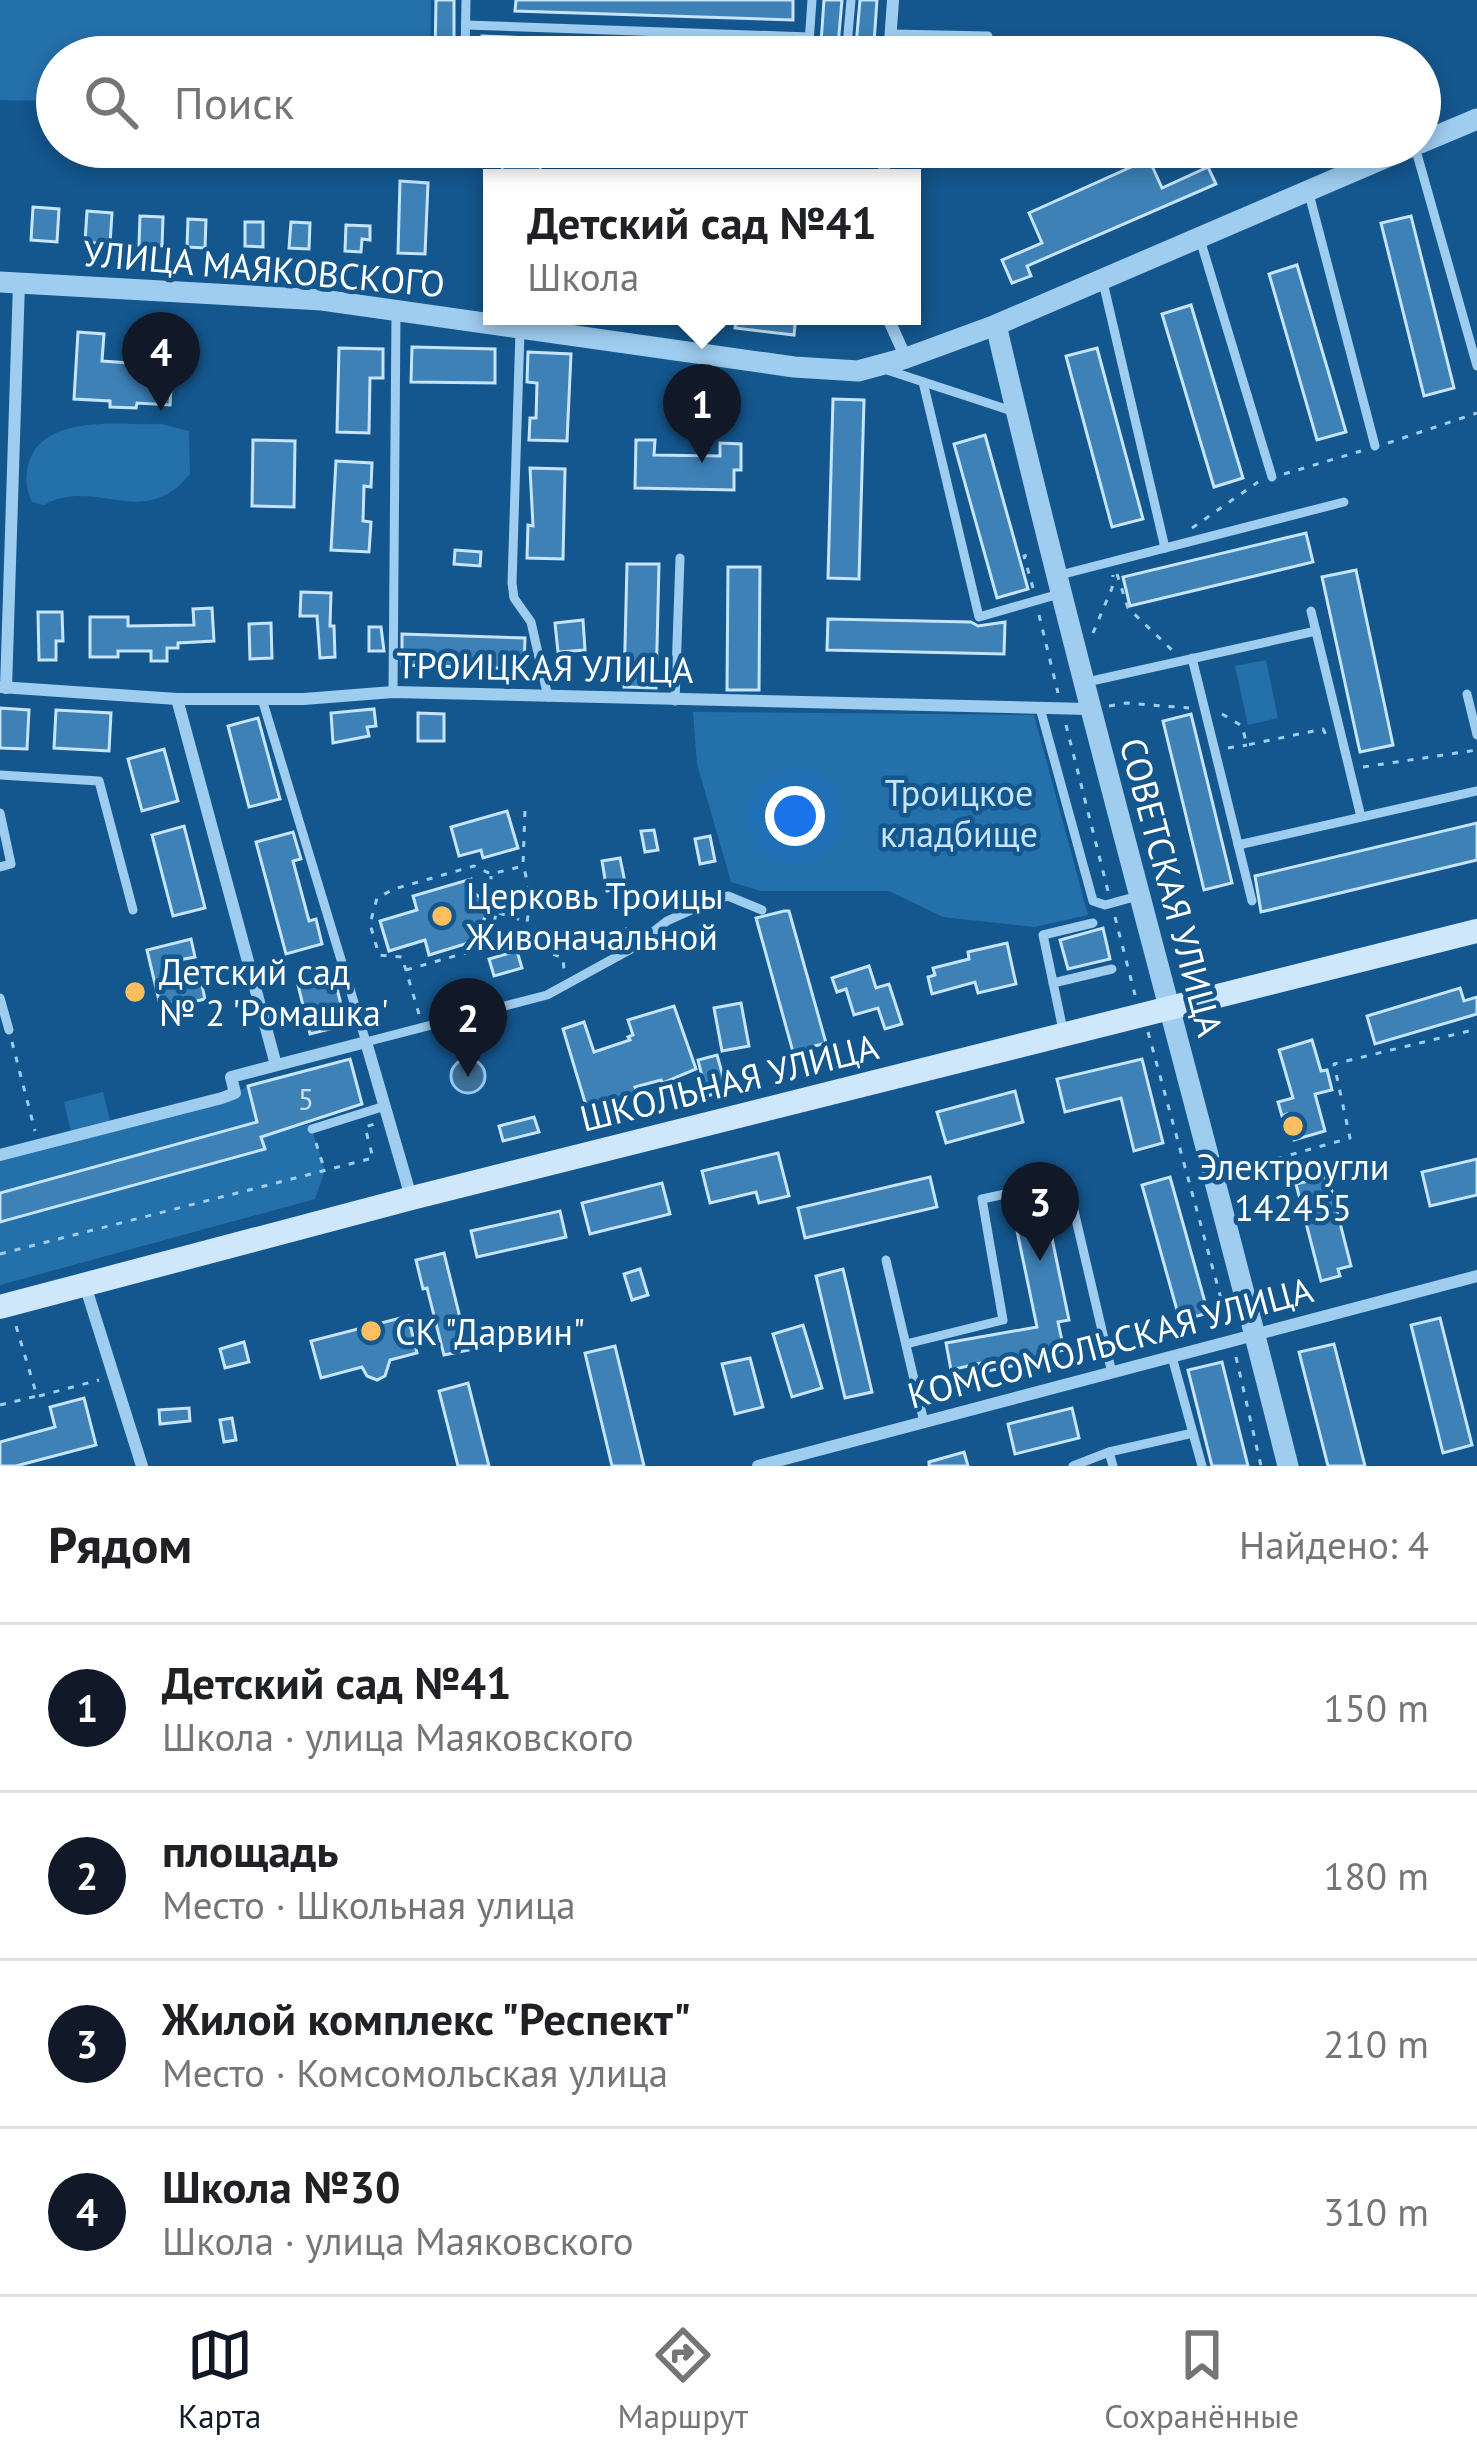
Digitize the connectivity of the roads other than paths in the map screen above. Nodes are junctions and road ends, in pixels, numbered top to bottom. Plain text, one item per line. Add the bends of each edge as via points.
1 (466, 0) edge
2 (812, 0) edge
3 (851, 0) edge
4 (893, 0) edge
5 (466, 25) junction
6 (890, 34) joint
7 (466, 36) edge
8 (780, 36) edge
9 (809, 36) edge
10 (848, 36) edge
11 (955, 36) edge
12 (1477, 119) edge
13 (1441, 135) edge
14 (1362, 168) edge
15 (1421, 168) edge
16 (1308, 190) junction
17 (1199, 235) junction
18 (1102, 278) junction
19 (10, 283) edge
20 (396, 308) junction
21 (483, 321) edge
22 (513, 325) edge
23 (891, 325) edge
24 (996, 325) junction
25 (520, 326) junction
26 (906, 358) junction
27 (1477, 366) edge
28 (879, 368) junction
29 (923, 382) junction
30 (1016, 412) junction
31 (8, 416) edge
32 (1375, 446) road end
33 (1272, 477) road end
34 (1344, 502) dead end
35 (1165, 548) junction
36 (5, 551) edge
37 (680, 558) dead end
38 (1057, 585) junction
39 (1311, 611) dead end
40 (1316, 631) junction
41 (1188, 659) junction
42 (1082, 683) junction
43 (3, 688) edge
44 (393, 692) junction
45 (1467, 694) dead end
46 (548, 698) junction
47 (177, 699) junction
48 (262, 699) junction
49 (676, 700) junction
50 (1040, 708) junction
51 (1089, 709) junction
52 (1477, 735) edge
53 (0, 775) edge
54 (1477, 791) edge
55 (0, 813) edge
56 (1361, 817) junction
57 (1238, 845) junction
58 (0, 868) edge
59 (1140, 896) junction
60 (1252, 901) dead end
61 (134, 910) dead end
62 (762, 910) dead end
63 (1093, 923) dead end
64 (1477, 931) edge
65 (1112, 970) dead end
66 (1053, 983) junction
67 (0, 998) edge
68 (1171, 1008) junction
69 (9, 1030) road end
70 (1064, 1035) junction
71 (367, 1042) junction
72 (276, 1065) junction
73 (387, 1113) junction
74 (312, 1130) road end
75 (0, 1155) edge
76 (412, 1198) junction
77 (886, 1260) dead end
78 (1477, 1276) edge
79 (85, 1284) junction
80 (8, 1317) edge
81 (1255, 1335) junction
82 (906, 1344) junction
83 (1172, 1357) junction
84 (1112, 1373) junction
85 (924, 1422) junction
86 (1193, 1433) junction
87 (1109, 1452) junction
88 (142, 1466) edge
89 (758, 1466) edge
90 (1073, 1466) edge
91 (1113, 1466) edge
92 (1202, 1466) edge
93 (1288, 1466) edge

1 - 5 lane
2 - 9 lane
3 - 10 lane
4 - 6 street
5 - 7 lane
5 - 8 lane
6 - 11 lane
12 - 13 street, УЛИЦА МАЯКОВСКОГО
14 - 16 street, УЛИЦА МАЯКОВСКОГО
15 - 27 lane
16 - 17 street, УЛИЦА МАЯКОВСКОГО
16 - 32 lane
17 - 18 street, УЛИЦА МАЯКОВСКОГО
17 - 33 lane
18 - 24 street, УЛИЦА МАЯКОВСКОГО
18 - 35 lane
19 - 20 street, УЛИЦА МАЯКОВСКОГО
19 - 31 street
20 - 21 street, УЛИЦА МАЯКОВСКОГО
20 - 44 lane
22 - 25 street, УЛИЦА МАЯКОВСКОГО
23 - 26 street
24 - 26 street, УЛИЦА МАЯКОВСКОГО
24 - 30 street, СОВЕТСКАЯ УЛИЦА
25 - 28 street, УЛИЦА МАЯКОВСКОГО via 820,370
25 - 46 lane via 512,583 531,622
26 - 28 street, УЛИЦА МАЯКОВСКОГО
28 - 29 lane
29 - 30 lane
29 - 38 lane via 979,617 1036,601
30 - 38 street, СОВЕТСКАЯ УЛИЦА
31 - 36 street
34 - 35 lane
35 - 38 lane
36 - 43 street
37 - 49 lane
38 - 42 street, СОВЕТСКАЯ УЛИЦА
39 - 40 lane
40 - 41 lane
40 - 56 lane
41 - 42 lane
41 - 57 lane
42 - 51 street, СОВЕТСКАЯ УЛИЦА
43 - 47 street, ТРОИЦКАЯ УЛИЦА
44 - 46 street, ТРОИЦКАЯ УЛИЦА
44 - 48 street, ТРОИЦКАЯ УЛИЦА
45 - 52 lane
46 - 49 street, ТРОИЦКАЯ УЛИЦА
47 - 48 street, ТРОИЦКАЯ УЛИЦА
47 - 72 street
48 - 71 lane
49 - 50 street, ТРОИЦКАЯ УЛИЦА
50 - 51 street, ТРОИЦКАЯ УЛИЦА
50 - 59 lane via 1093,901
51 - 59 street, СОВЕТСКАЯ УЛИЦА
53 - 61 lane via 100,781
54 - 56 lane
55 - 58 lane via 11,864
56 - 57 lane
57 - 60 lane
59 - 68 street, СОВЕТСКАЯ УЛИЦА
62 - 71 lane via 728,896 707,903 548,995
63 - 66 lane via 1043,935
64 - 68 main road, ШКОЛЬНАЯ УЛИЦА
65 - 66 lane
66 - 70 lane
67 - 69 lane
68 - 70 main road, ШКОЛЬНАЯ УЛИЦА
68 - 81 street, СОВЕТСКАЯ УЛИЦА
70 - 76 main road, ШКОЛЬНАЯ УЛИЦА
71 - 72 street
71 - 73 street
72 - 75 street via 231,1078 235,1093 222,1098
73 - 74 lane
73 - 76 street
76 - 79 main road, ШКОЛЬНАЯ УЛИЦА
77 - 82 lane
78 - 81 street, КОМСОМОЛЬСКАЯ УЛИЦА
79 - 80 main road, ШКОЛЬНАЯ УЛИЦА
79 - 88 street
81 - 83 street, КОМСОМОЛЬСКАЯ УЛИЦА
81 - 93 street, СОВЕТСКАЯ УЛИЦА
82 - 84 lane via 1003,1320 982,1199 1067,1181
82 - 85 lane
83 - 84 street, КОМСОМОЛЬСКАЯ УЛИЦА
83 - 86 lane
84 - 85 street, КОМСОМОЛЬСКАЯ УЛИЦА
85 - 89 street, КОМСОМОЛЬСКАЯ УЛИЦА
86 - 87 lane
86 - 92 lane
87 - 90 lane
87 - 91 lane

